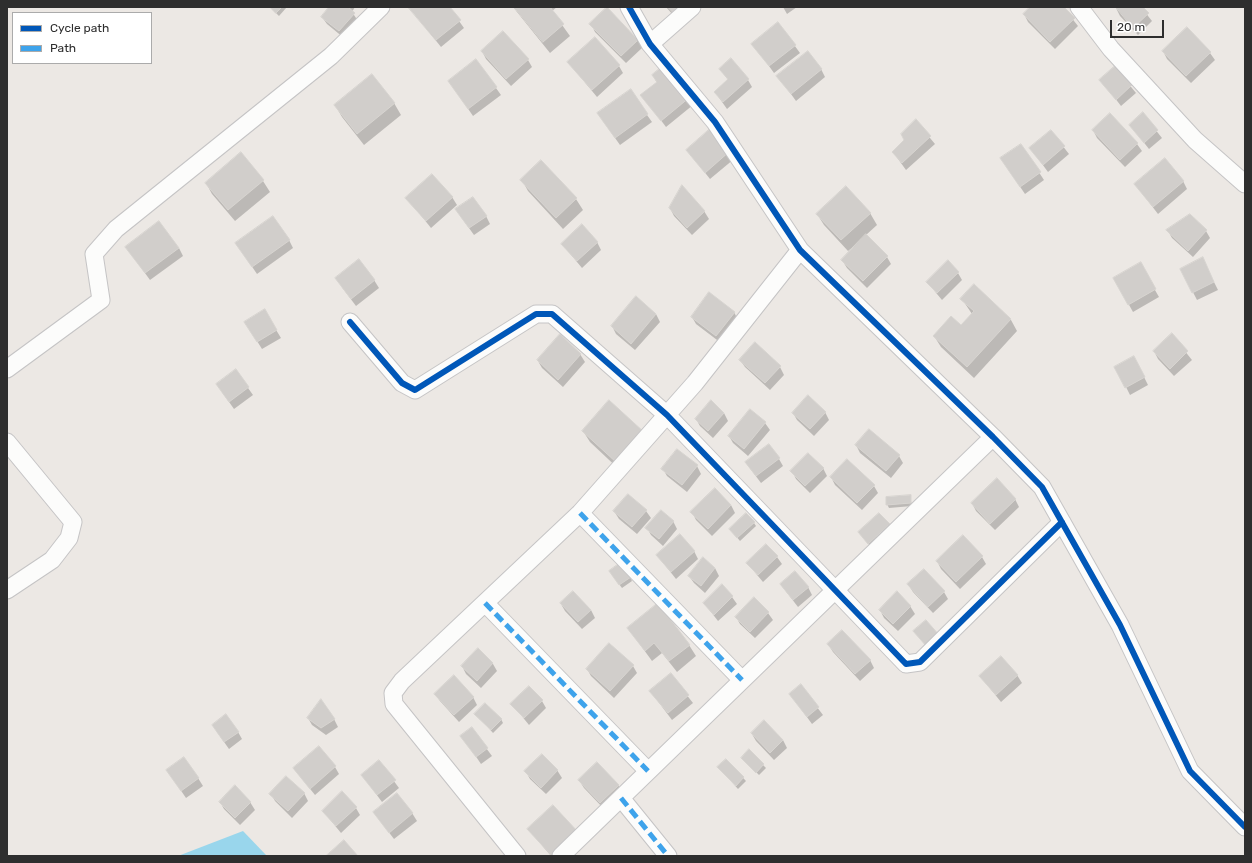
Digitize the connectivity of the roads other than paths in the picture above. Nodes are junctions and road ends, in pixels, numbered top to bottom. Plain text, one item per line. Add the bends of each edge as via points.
1 (381, 7) edge
2 (629, 7) edge
3 (692, 7) edge
4 (1079, 7) edge
5 (650, 44) junction
6 (1245, 184) edge
7 (800, 250) junction
8 (350, 322) dead end
9 (7, 369) edge
10 (666, 415) junction
11 (993, 437) junction
12 (7, 442) edge
13 (580, 513) junction
14 (1062, 522) junction
15 (836, 589) junction
16 (7, 590) edge
17 (485, 602) junction
18 (742, 680) junction
19 (648, 771) junction
20 (621, 798) junction
21 (1245, 827) edge
22 (518, 856) edge
23 (561, 856) edge
24 (668, 856) edge

1 - 9 street via 331,56 116,229 94,254 101,300
2 - 5 street
3 - 5 street
4 - 6 street via 1111,49 1195,140
5 - 7 street via 715,122
7 - 10 street via 695,383
7 - 11 street
8 - 10 street via 402,383 416,390 536,314 552,314
10 - 13 street
10 - 15 street
11 - 14 street via 1042,487
11 - 15 street
12 - 16 street via 73,522 69,538 52,560
13 - 17 street
13 - 18 street
14 - 15 street via 920,662 906,664
14 - 21 street via 1120,625 1190,771
15 - 18 street
17 - 19 street
17 - 22 street via 402,681 393,693 394,704
18 - 19 street
19 - 20 street
20 - 23 street
20 - 24 street

